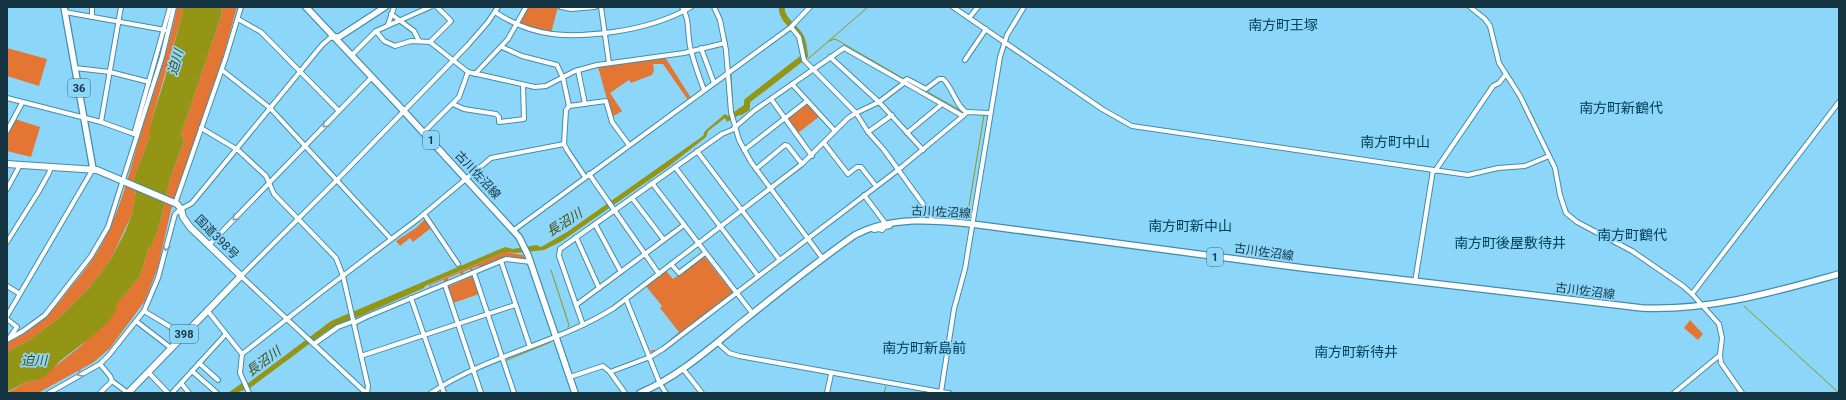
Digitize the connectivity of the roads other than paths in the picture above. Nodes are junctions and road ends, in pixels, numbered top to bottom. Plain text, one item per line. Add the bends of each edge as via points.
1 (92, 7) edge
2 (121, 7) edge
3 (170, 7) edge
4 (174, 7) edge
5 (241, 7) edge
6 (306, 7) edge
7 (386, 7) edge
8 (394, 7) edge
9 (430, 7) edge
10 (437, 7) edge
11 (498, 7) edge
12 (526, 7) edge
13 (561, 7) edge
14 (595, 7) edge
15 (601, 7) edge
16 (691, 7) edge
17 (714, 7) edge
18 (810, 7) edge
19 (953, 7) edge
20 (978, 7) edge
21 (1024, 7) edge
22 (1470, 7) edge
23 (65, 9) edge
24 (683, 9) edge
25 (495, 12) junction
26 (391, 14) junction
27 (92, 17) junction
28 (969, 18) junction
29 (238, 19) junction
30 (400, 20) junction
31 (118, 21) junction
32 (517, 24) junction
33 (388, 25) junction
34 (792, 26) junction
35 (986, 29) junction
36 (165, 30) junction
37 (376, 31) junction
38 (605, 33) junction
39 (334, 37) junction
40 (419, 40) junction
41 (430, 42) junction
42 (1004, 42) junction
43 (725, 43) junction
44 (502, 47) junction
45 (701, 48) junction
46 (691, 51) junction
47 (352, 55) junction
48 (830, 57) junction
49 (453, 60) junction
50 (965, 60) dead end
51 (609, 63) junction
52 (75, 68) junction
53 (813, 69) junction
54 (222, 70) junction
55 (578, 70) junction
56 (301, 71) junction
57 (110, 72) junction
58 (468, 72) junction
59 (729, 72) junction
60 (475, 74) junction
61 (1506, 74) junction
62 (372, 77) junction
63 (563, 78) junction
64 (905, 81) junction
65 (149, 82) junction
66 (714, 83) junction
67 (792, 84) junction
68 (523, 86) junction
69 (704, 90) junction
70 (7, 98) edge
71 (771, 99) junction
72 (807, 100) junction
73 (879, 102) junction
74 (1839, 102) edge
75 (22, 103) junction
76 (453, 104) junction
77 (585, 104) junction
78 (942, 104) junction
79 (569, 106) junction
80 (270, 108) junction
81 (339, 111) junction
82 (404, 111) junction
83 (856, 113) junction
84 (990, 113) junction
85 (965, 114) junction
86 (892, 115) junction
87 (785, 118) junction
88 (84, 119) junction
89 (101, 122) junction
90 (734, 127) junction
91 (201, 128) junction
92 (7, 129) edge
93 (835, 131) junction
94 (424, 132) junction
95 (868, 132) junction
96 (907, 133) junction
97 (136, 134) junction
98 (824, 143) junction
99 (564, 144) junction
100 (305, 145) junction
101 (629, 145) junction
102 (237, 150) junction
103 (744, 150) junction
104 (922, 150) junction
105 (697, 151) junction
106 (812, 156) junction
107 (1549, 156) junction
108 (7, 164) edge
109 (802, 164) junction
110 (20, 165) junction
111 (676, 166) junction
112 (51, 167) junction
113 (93, 169) junction
114 (756, 169) junction
115 (898, 170) junction
116 (1434, 171) junction
117 (587, 176) junction
118 (337, 180) junction
119 (467, 180) junction
120 (124, 181) junction
121 (269, 183) junction
122 (652, 183) junction
123 (876, 186) junction
124 (7, 189) edge
125 (772, 189) junction
126 (864, 195) junction
127 (632, 198) junction
128 (174, 202) junction
129 (613, 209) junction
130 (179, 210) junction
131 (743, 211) junction
132 (424, 214) junction
133 (298, 219) junction
134 (916, 221) junction
135 (932, 221) junction
136 (886, 223) junction
137 (595, 224) junction
138 (972, 224) junction
139 (684, 225) junction
140 (721, 227) junction
141 (514, 230) junction
142 (576, 237) junction
143 (808, 237) junction
144 (852, 238) junction
145 (391, 239) junction
146 (664, 240) junction
147 (7, 242) edge
148 (698, 244) junction
149 (209, 246) junction
150 (706, 253) junction
151 (644, 255) junction
152 (779, 259) junction
153 (823, 259) junction
154 (501, 261) junction
155 (531, 262) junction
156 (458, 264) dead end
157 (671, 264) junction
158 (621, 272) junction
159 (474, 273) junction
160 (658, 274) junction
161 (1839, 274) edge
162 (241, 276) junction
163 (344, 276) junction
164 (758, 276) junction
165 (1415, 282) junction
166 (445, 285) junction
167 (7, 286) edge
168 (599, 288) junction
169 (736, 292) junction
170 (20, 294) junction
171 (1692, 294) junction
172 (412, 298) junction
173 (626, 299) junction
174 (516, 304) junction
175 (576, 305) junction
176 (1702, 306) junction
177 (207, 310) junction
178 (144, 311) junction
179 (488, 314) junction
180 (753, 314) junction
181 (7, 317) edge
182 (288, 318) junction
183 (136, 321) junction
184 (354, 322) junction
185 (458, 324) junction
186 (583, 324) junction
187 (17, 326) junction
188 (32, 326) junction
189 (226, 334) junction
190 (424, 335) junction
191 (556, 336) junction
192 (182, 337) junction
193 (7, 340) edge
194 (717, 342) junction
195 (313, 343) junction
196 (530, 347) junction
197 (171, 348) junction
198 (242, 354) junction
199 (1720, 355) junction
200 (361, 356) junction
201 (650, 357) junction
202 (503, 358) junction
203 (199, 363) junction
204 (100, 364) junction
205 (683, 369) junction
206 (474, 370) junction
207 (192, 371) junction
208 (148, 372) junction
209 (610, 372) junction
210 (831, 374) junction
211 (570, 377) junction
212 (218, 380) dead end
213 (112, 381) junction
214 (180, 383) junction
215 (660, 384) junction
216 (441, 386) junction
217 (249, 392) edge
218 (941, 392) edge
219 (1680, 392) edge
220 (48, 393) edge
221 (100, 393) edge
222 (128, 393) edge
223 (168, 393) edge
224 (172, 393) edge
225 (189, 393) edge
226 (217, 393) edge
227 (367, 393) edge
228 (431, 393) edge
229 (444, 393) edge
230 (481, 393) edge
231 (514, 393) edge
232 (575, 393) edge
233 (625, 393) edge
234 (640, 393) edge
235 (666, 393) edge
236 (702, 393) edge
237 (827, 393) edge
238 (949, 393) edge
239 (1674, 393) edge
240 (1742, 393) edge

1 - 27 street
2 - 31 street
3 - 36 street
4 - 97 street via 162,57
5 - 29 street
6 - 39 main road, 古川佐沼線 / 1
7 - 39 main road
8 - 26 street
9 - 30 street
10 - 41 street via 451,21
11 - 25 street
12 - 32 street
13 - 14 street
15 - 38 street
16 - 24 street
17 - 43 street
18 - 34 street
19 - 28 street
20 - 28 street
21 - 42 street
22 - 61 street via 1490,26 1496,55
23 - 27 street
23 - 52 main road, 36
24 - 38 street via 646,26
24 - 46 street via 687,19
25 - 32 street
25 - 49 street
26 - 30 street
26 - 33 street
27 - 31 street
28 - 35 street
29 - 54 street
29 - 56 street via 261,32
30 - 33 street
30 - 40 street via 414,31
31 - 36 street
31 - 57 street
32 - 38 street via 563,36
32 - 44 street
33 - 37 street
34 - 53 street via 799,37 803,58
34 - 59 street
35 - 42 street
35 - 50 street
36 - 65 street
37 - 40 street via 384,41 395,46
37 - 47 street
38 - 51 street
39 - 47 main road, 古川佐沼線 / 1
39 - 56 street via 325,42
40 - 41 street
41 - 49 street
42 - 84 street
42 - 116 street via 1102,109 1132,126
43 - 45 street
43 - 59 street
44 - 60 street
44 - 63 street via 529,58 555,63
45 - 46 street
45 - 66 street
46 - 51 street
46 - 69 street
47 - 62 main road, 古川佐沼線 / 1
48 - 53 street
48 - 64 street via 845,48
48 - 73 street
49 - 58 street
49 - 82 street
51 - 55 street
52 - 57 street
52 - 88 main road, 36
53 - 67 street
53 - 83 street
54 - 80 street
54 - 91 street
55 - 63 street
55 - 77 street
56 - 80 street
56 - 81 street
57 - 65 street
57 - 89 street
58 - 60 street
58 - 76 street via 459,97
59 - 66 street
59 - 90 street
60 - 68 street
61 - 107 street via 1523,101
61 - 116 street via 1493,86
62 - 81 street
62 - 82 main road, 古川佐沼線 / 1
63 - 68 street via 543,86
63 - 79 street
64 - 73 street
64 - 78 street
64 - 85 street via 926,88 942,79 948,84
65 - 97 street
66 - 69 street
67 - 71 street
67 - 72 street
68 - 76 street via 524,119 499,122 496,114 464,109
69 - 101 street
70 - 75 street
71 - 87 street
71 - 90 street
72 - 87 street
72 - 93 street
73 - 83 street
73 - 86 street
74 - 171 street
75 - 88 street
75 - 92 street
76 - 94 street
77 - 79 street
77 - 101 street via 606,101 612,122
78 - 85 street
78 - 96 street
79 - 99 street via 566,110
80 - 100 street
80 - 102 street
81 -> 100 street
82 - 94 main road, 古川佐沼線 / 1
82 - 118 street
83 - 93 street
83 - 95 street
84 - 85 street
84 - 138 street
85 - 104 street
86 - 95 street
86 - 96 street
87 - 103 street
87 - 106 street
88 - 89 street
88 - 113 main road, 36
89 - 97 street
90 - 103 street
90 - 105 street
91 - 102 street
91 - 128 street
93 - 98 street
94 - 119 main road, 古川佐沼線 / 1
95 - 115 street
96 - 104 street
97 - 120 street
98 - 106 street
98 - 123 street via 848,174 861,167
99 - 117 street
99 - 119 street via 491,158
100 - 118 street
100 - 121 street
101 - 117 street
102 - 121 street via 266,176
102 - 130 street via 192,203
103 - 114 street
104 - 115 street
105 - 111 street
105 - 131 street
106 - 109 street
107 - 116 street via 1529,165 1493,169 1472,175
107 - 171 street via 1555,168 1563,207 1571,218 1632,251
108 - 110 highway, 国道398号
109 - 114 street via 785,145
109 - 125 street
110 - 112 highway, 国道398号
110 - 124 street
111 - 122 street
111 - 140 street
112 - 113 highway, 国道398号
112 - 147 street via 50,174
113 - 120 highway, 国道398号
113 - 170 street
114 - 125 street
115 - 123 street
115 - 135 street via 931,215
116 - 165 street
117 - 129 street
117 - 141 street
118 - 133 street
118 - 145 street
119 - 132 street
119 - 141 main road, 古川佐沼線 / 1
120 - 128 highway, 国道398号
120 - 188 street via 108,227 96,249 57,301
121 - 133 street via 274,194
121 -> 149 street
122 - 127 street
122 - 139 street
123 - 126 street
125 - 131 street
125 - 143 street
126 - 136 street
126 - 143 street
127 - 129 street
127 - 146 street
128 - 130 highway, 国道398号
129 - 137 street
129 - 151 street
130 - 149 highway, 国道398号 via 186,222
130 -> 178 street via 173,221 156,284
131 - 140 street
131 - 152 street
132 - 145 street
132 - 156 street
133 - 162 street
133 - 163 street via 336,258
134 - 135 main road, 古川佐沼線 / 1
134 - 136 main road, 古川佐沼線 / 1
134 - 144 street via 885,227
135 - 138 main road, 古川佐沼線 / 1
136 - 144 main road, 古川佐沼線 / 1
137 - 142 street
137 - 158 street
138 - 165 main road, 古川佐沼線 / 1
138 - 218 street via 966,269 954,309
139 - 146 street
139 - 148 street
140 - 148 street
140 - 164 street
141 - 155 main road, 古川佐沼線 / 1
142 - 168 street
142 - 175 street via 559,251
143 - 152 street
143 - 153 street
144 - 153 main road, 古川佐沼線 / 1
145 - 163 street
146 - 151 street
148 - 150 street
148 - 157 street
149 - 162 highway, 国道398号
150 - 157 street via 679,273
150 - 169 street
151 - 158 street
151 - 160 street
152 - 164 street
153 - 180 main road, 古川佐沼線 / 1
154 - 155 street via 511,259
154 - 159 street
154 - 174 street
155 - 191 main road, 古川佐沼線 / 1
157 - 160 street
158 - 168 street
159 - 166 street
159 - 179 street
160 - 173 street
161 - 176 main road, 古川佐沼線 / 1 via 1754,297
162 - 177 highway, 国道398号 / 398
162 - 182 street
163 - 182 street
163 - 184 street
164 - 169 street
165 - 176 main road, 古川佐沼線 / 1 via 1626,307 1666,309
166 - 172 street
166 - 185 street
167 - 170 street
168 - 175 street
169 - 180 street
169 - 201 street
170 - 181 street
171 - 176 street
172 - 184 street
172 - 190 street
173 - 186 street via 600,317
173 - 201 street
174 - 179 street
174 - 196 street
175 - 186 street
176 - 199 street via 1721,329
177 - 189 street
177 - 192 highway, 国道398号 / 398
178 - 183 street
178 - 192 street
179 - 185 street
179 - 202 street
180 - 194 main road, 古川佐沼線 / 1
181 - 187 street
182 - 195 street
182 - 198 street
183 - 197 street
183 - 204 street
184 - 195 street
184 - 200 street
185 - 190 street
185 - 206 street
186 - 191 street
187 - 188 street
187 - 193 street
188 - 193 street
189 - 198 street
189 - 203 street
190 - 200 street
190 - 216 street
191 - 196 street
191 - 211 main road, 古川佐沼線 / 1
192 - 197 highway, 国道398号 / 398
194 - 205 main road, 古川佐沼線 / 1
194 - 210 street via 729,354
195 - 227 street
196 - 202 street
197 - 208 highway, 国道398号 / 398
198 - 217 street via 240,373
199 - 219 street
199 - 240 street via 1722,366
200 - 227 street via 368,386
201 - 209 street
201 - 215 street
202 - 206 street
202 - 231 street
203 - 207 street
203 - 212 street
204 - 213 street
204 -> 220 street
205 - 215 main road, 古川佐沼線 / 1
205 - 236 street
206 - 216 street
206 - 230 street
207 - 214 street
207 - 226 street
208 - 222 highway, 国道398号 / 398
208 - 223 street
209 - 211 street via 602,366
209 - 233 street
210 - 218 street
210 - 237 street
211 - 232 main road, 古川佐沼線 / 1
213 - 221 street
213 - 222 street
214 - 224 street
214 - 225 street
215 - 234 main road, 古川佐沼線 / 1
215 - 235 street
216 - 228 street
216 - 229 street
218 - 238 street
219 - 239 street

